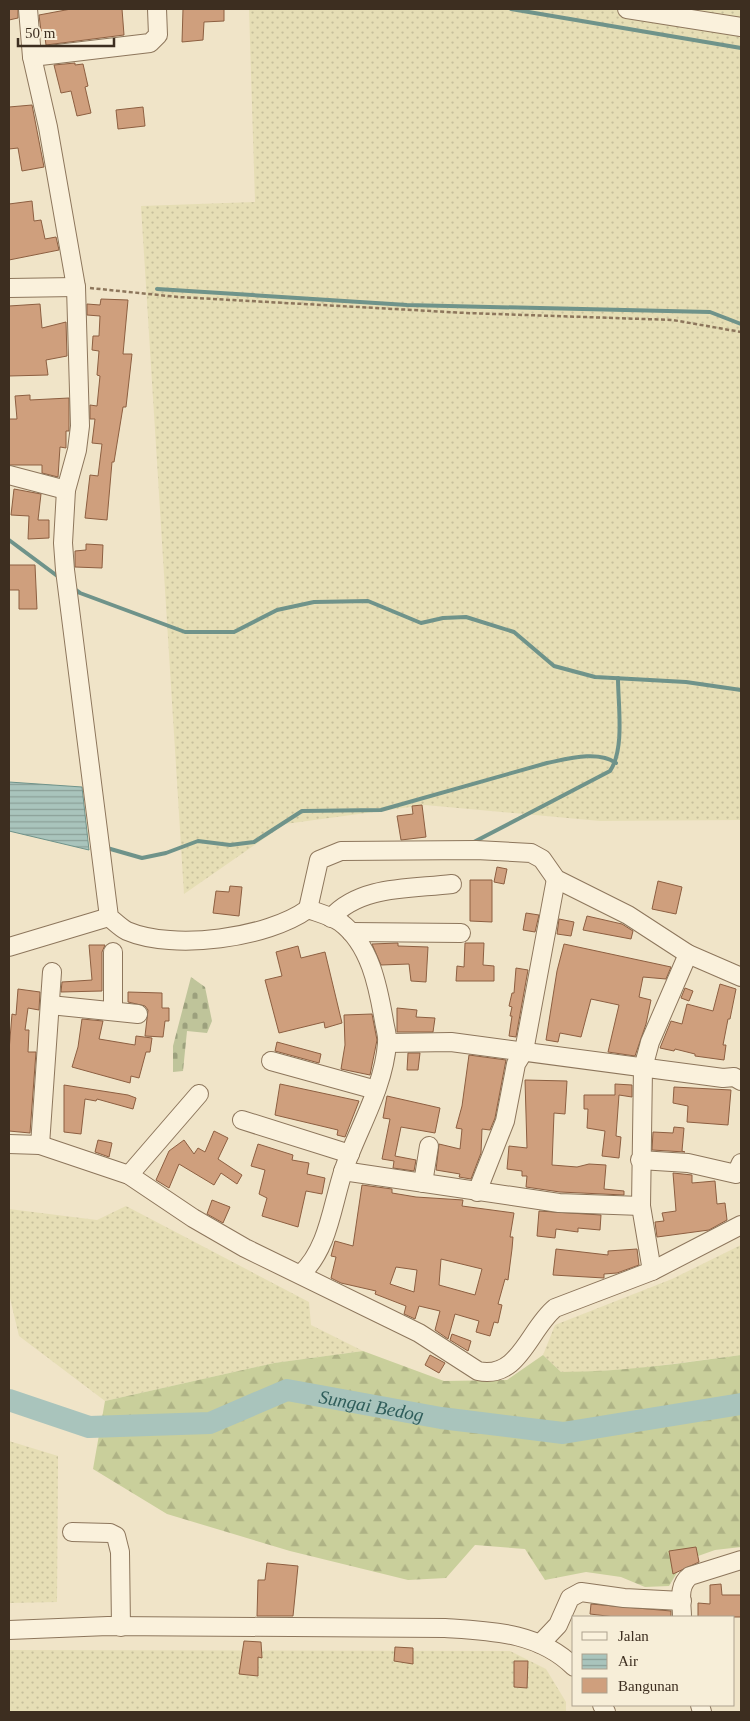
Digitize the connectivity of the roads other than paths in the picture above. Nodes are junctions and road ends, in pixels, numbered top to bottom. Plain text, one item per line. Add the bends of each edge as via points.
1 (28, 9) edge
2 (157, 9) edge
3 (627, 9) edge
4 (741, 27) edge
5 (32, 57) junction
6 (76, 287) junction
7 (9, 288) edge
8 (9, 475) edge
9 (66, 490) junction
10 (556, 879) junction
11 (452, 884) dead end
12 (308, 909) junction
13 (109, 917) junction
14 (332, 918) junction
15 (351, 932) junction
16 (461, 933) dead end
17 (9, 947) edge
18 (112, 952) dead end
19 (688, 954) junction
20 (52, 972) dead end
21 (741, 977) edge
22 (50, 1005) junction
23 (113, 1011) junction
24 (138, 1014) dead end
25 (387, 1043) junction
26 (524, 1051) junction
27 (271, 1061) dead end
28 (643, 1068) junction
29 (739, 1076) edge
30 (376, 1090) junction
31 (199, 1094) dead end
32 (242, 1120) dead end
33 (9, 1144) edge
34 (40, 1145) junction
35 (429, 1146) dead end
36 (350, 1154) junction
37 (640, 1160) junction
38 (741, 1163) edge
39 (343, 1171) junction
40 (129, 1175) junction
41 (423, 1183) junction
42 (477, 1192) junction
43 (641, 1206) junction
44 (741, 1225) edge
45 (652, 1270) junction
46 (301, 1274) junction
47 (72, 1532) dead end
48 (741, 1560) edge
49 (682, 1609) edge
50 (121, 1627) junction
51 (9, 1630) edge
52 (540, 1644) junction
53 (572, 1665) edge

1 - 5 street
2 - 5 street via 158,35 150,43
3 - 4 street
5 - 6 street via 48,127
6 - 7 street
6 - 9 street via 80,426
8 - 9 street
9 - 13 street via 65,570
10 - 12 street via 542,859 531,853 341,851 319,860
10 - 19 street via 628,915
10 - 26 street
11 - 14 street via 369,894 347,903
12 - 13 street via 265,930 177,941 126,931
12 - 14 street
13 - 17 street
14 - 15 street
15 - 16 street
15 - 25 street via 370,963
18 - 23 street
19 - 21 street
19 - 28 street via 650,1042
20 - 22 street
22 - 23 street
22 - 34 street
23 - 24 street
25 - 26 street via 451,1042
25 - 30 street
26 - 28 street
26 - 42 street via 516,1064 505,1121
27 - 30 street
28 - 29 street via 723,1078
28 - 37 street
30 - 36 street
31 - 40 street
32 - 36 street
33 - 34 street
34 - 40 street
35 - 41 street
36 - 39 street
37 - 38 street via 688,1163 736,1174
37 - 43 street via 643,1182
39 - 41 street
39 - 46 street via 320,1250
40 - 46 street via 245,1248
41 - 42 street
42 - 43 street via 560,1203
43 - 45 street
44 - 45 street
45 - 46 street via 555,1308 543,1318 511,1364 504,1370 488,1374 478,1372 419,1333
47 - 50 street via 116,1536 120,1552
48 - 49 street via 683,1581
49 - 52 street via 581,1592 570,1598 558,1625
50 - 51 street
50 - 52 street via 445,1628 510,1634 530,1638
52 - 53 street

